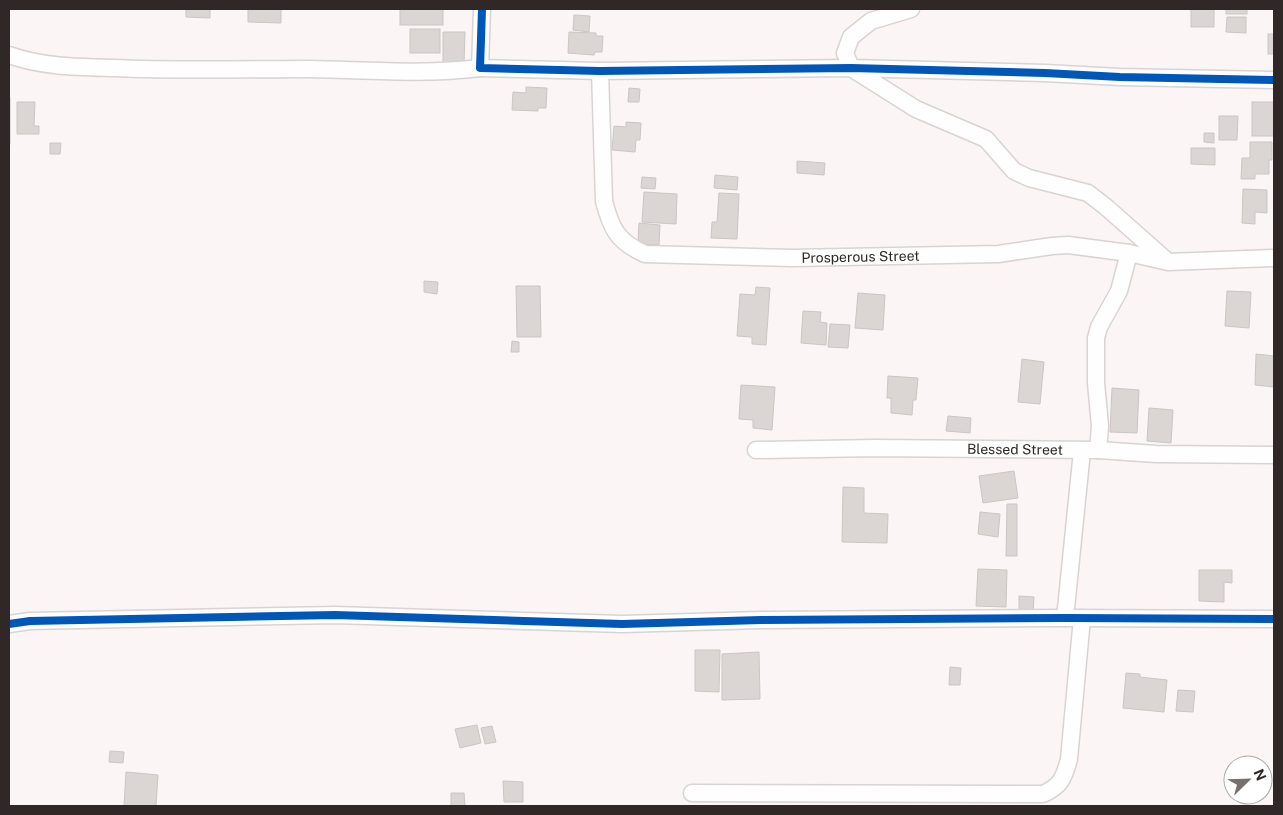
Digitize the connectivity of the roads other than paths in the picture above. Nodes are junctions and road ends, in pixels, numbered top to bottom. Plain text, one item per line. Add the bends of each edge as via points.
1 (482, 9) edge
2 (911, 9) edge
3 (9, 55) edge
4 (480, 68) junction
5 (850, 68) junction
6 (600, 71) junction
7 (1274, 80) edge
8 (1129, 253) junction
9 (1274, 258) edge
10 (1168, 262) junction
11 (756, 450) dead end
12 (1090, 450) junction
13 (1274, 455) edge
14 (1065, 618) junction
15 (1082, 618) junction
16 (1274, 620) edge
17 (9, 624) edge
18 (692, 793) dead end

1 - 4 street
2 - 5 street via 871,21 851,37 845,53
3 - 4 street via 52,66 149,70 452,72
4 - 6 street
5 - 6 street
5 - 7 street
5 - 10 street via 916,109 986,139 1014,171 1088,193
6 - 8 street, Prosperous Street via 604,201 609,220 623,241 645,254 793,258 989,254 1068,245
8 - 10 street, Prosperous Street
8 - 12 street via 1119,291 1096,338 1100,426
9 - 10 street, Prosperous Street
11 - 12 street, Blessed Street
12 - 13 street, Blessed Street
12 - 14 street
14 - 15 street
14 - 17 street via 622,624 335,615
15 - 16 street
15 - 18 street via 1069,759 1065,777 1054,789 1043,794

